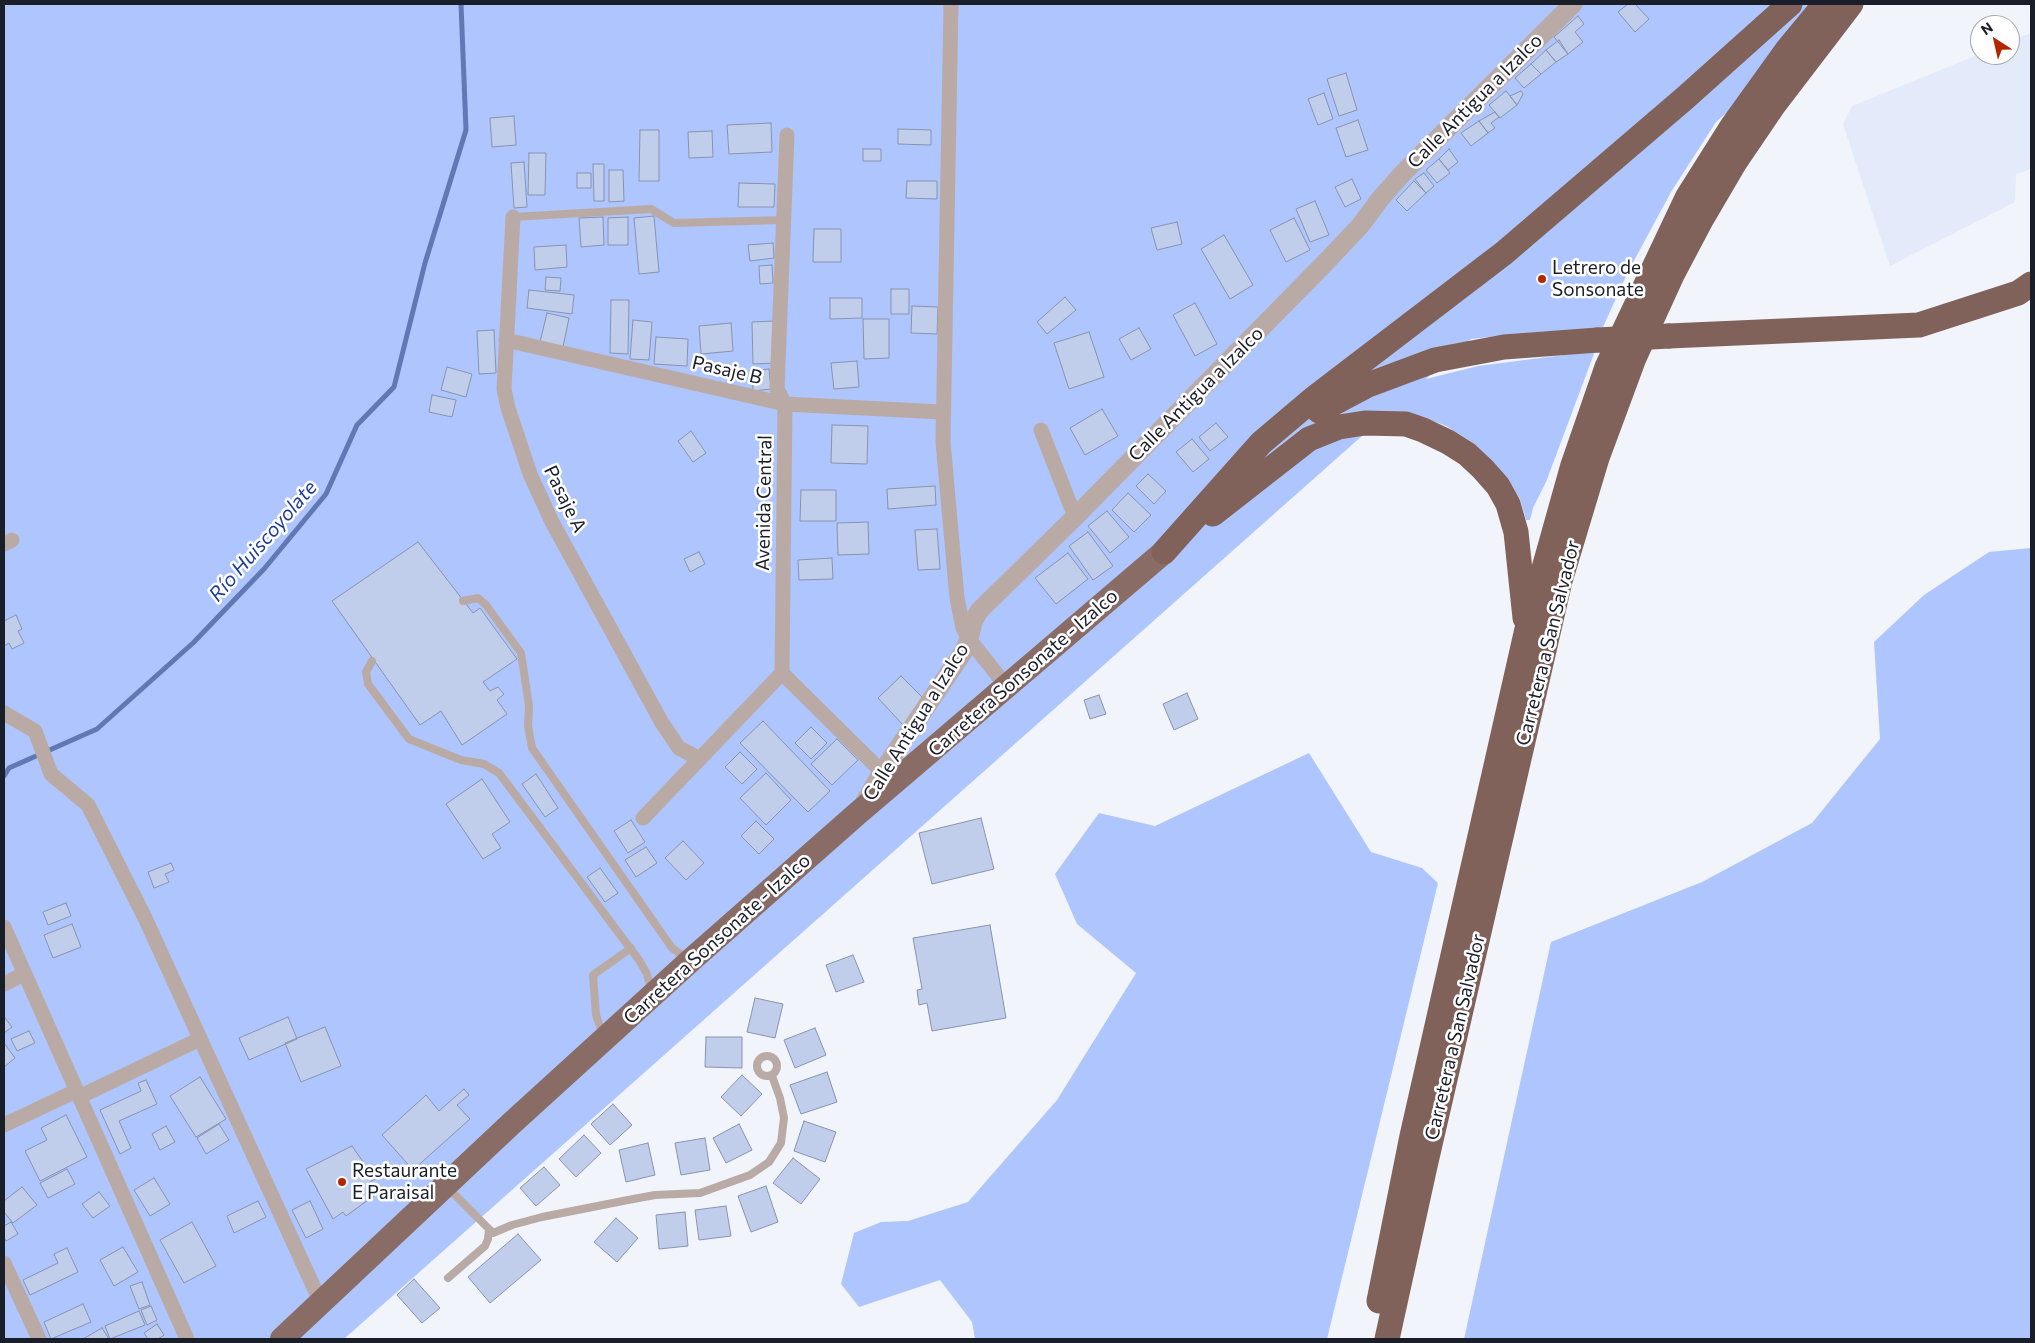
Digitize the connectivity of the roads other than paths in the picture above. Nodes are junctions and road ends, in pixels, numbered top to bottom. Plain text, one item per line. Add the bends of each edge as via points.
1 (951, 4) edge
2 (1573, 4) edge
3 (1790, 4) edge
4 (1857, 4) edge
5 (1837, 10) edge
6 (787, 135) dead end
7 (513, 218) joint
8 (784, 220) junction
9 (2031, 284) edge
10 (506, 340) junction
11 (785, 404) junction
12 (942, 412) junction
13 (1041, 430) dead end
14 (1076, 517) junction
15 (1164, 552) junction
16 (464, 601) dead end
17 (1527, 629) junction
18 (969, 639) junction
19 (372, 661) dead end
20 (782, 673) junction
21 (1007, 687) junction
22 (4, 713) edge
23 (700, 759) junction
24 (882, 772) junction
25 (858, 813) junction
26 (643, 818) dead end
27 (4, 926) edge
28 (631, 948) junction
29 (690, 961) junction
30 (13, 980) edge
31 (653, 995) junction
32 (200, 1039) junction
33 (605, 1039) junction
34 (772, 1076) dead end
35 (78, 1094) junction
36 (4, 1125) edge
37 (446, 1185) junction
38 (489, 1230) junction
39 (4, 1262) edge
40 (448, 1278) dead end
41 (321, 1303) junction
42 (39, 1339) edge
43 (186, 1339) edge
44 (282, 1339) edge
45 (1371, 1339) edge
46 (1387, 1339) edge

1 - 12 street
2 - 14 street, Calle Antigua a Izalco via 1403,174 1324,264
3 - 15 highway via 1504,253 1261,443
4 - 5 highway
5 - 17 highway via 1787,50 1733,125 1687,198 1607,368 1573,465
5 - 46 highway, Carretera a San Salvador via 1735,162 1701,220 1634,358 1598,458 1560,581
6 - 8 street, Avenida Central
7 - 8 lane via 651,209 674,223
7 - 10 street, Pasaje A
8 - 11 street, Avenida Central via 777,389
9 - 15 highway, bridge via 2018,293 1919,325 1521,345 1466,353 1415,366 1348,394 1303,423
10 - 11 street, Pasaje B
10 - 23 street, Pasaje A via 504,389 508,408 530,474 552,522 662,723 679,748
11 - 12 street, Pasaje B
11 - 20 street, Avenida Central
12 - 18 street via 957,598
13 - 14 street
14 - 18 street, Calle Antigua a Izalco via 979,611
15 - 17 highway via 1309,439 1353,424 1406,424 1424,430 1467,454 1498,486 1508,504 1516,532
15 - 21 main road, Carretera Sonsonate - Izalco
16 - 29 lane via 478,598 521,653 532,748 672,948
17 - 45 highway via 1412,1136
18 - 21 street
18 - 24 street, Calle Antigua a Izalco
19 - 28 lane via 366,672 368,684 409,739 461,760 484,764 499,773
20 - 23 street
20 - 24 street
21 - 25 main road, Carretera Sonsonate - Izalco
22 - 32 street via 35,731 51,774 88,805 145,918
23 - 26 street
24 - 25 street, Calle Antigua a Izalco
25 - 29 main road, Carretera Sonsonate - Izalco
27 - 30 street
28 - 31 lane via 647,974
28 - 33 lane via 593,974 596,1015
29 - 31 main road, Carretera Sonsonate - Izalco
30 - 35 street
31 - 33 main road, Carretera Sonsonate - Izalco
32 - 35 street
32 - 41 street
33 - 37 main road, Carretera Sonsonate - Izalco
34 - 38 lane via 784,1118 781,1143 769,1162 750,1175 700,1194 628,1200 542,1217 493,1233
35 - 36 street
35 - 43 street
37 - 38 lane
37 - 41 main road, Carretera Sonsonate - Izalco
38 - 40 lane via 485,1246
39 - 42 street
41 - 44 main road, Carretera Sonsonate - Izalco

